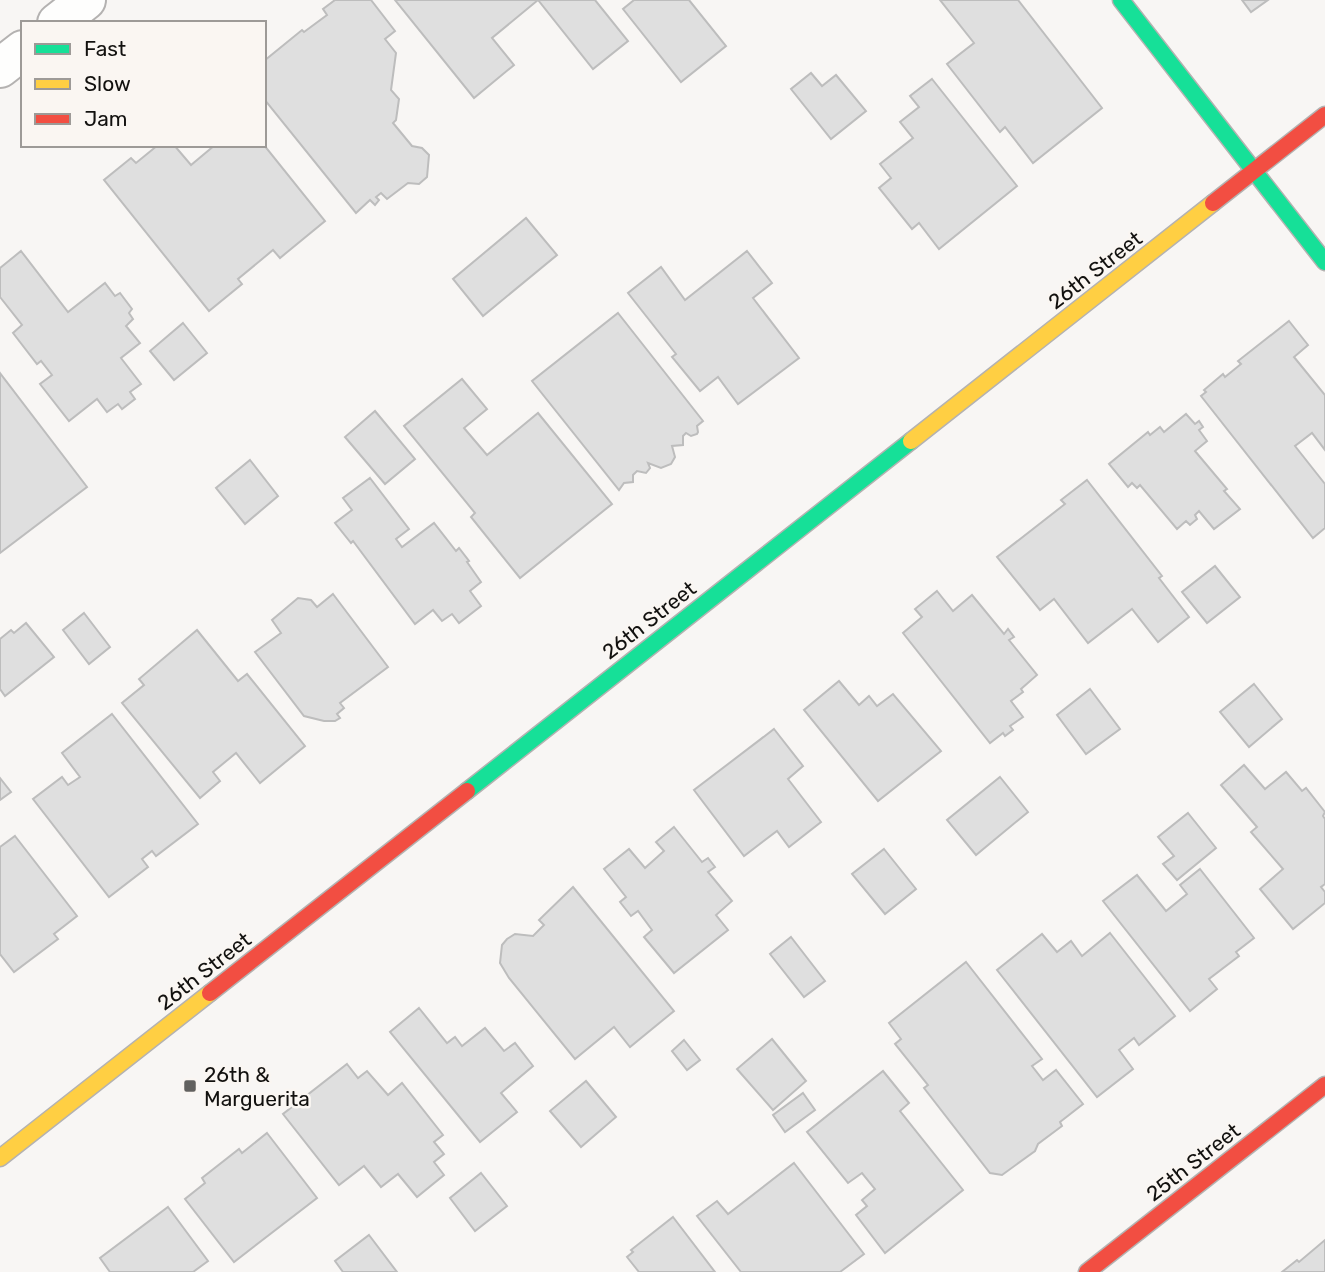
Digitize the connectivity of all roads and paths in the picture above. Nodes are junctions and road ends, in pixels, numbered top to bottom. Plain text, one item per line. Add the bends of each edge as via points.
1 (86, 0) edge
2 (1121, 0) edge
3 (60, 21) edge
4 (21, 52) edge
5 (0, 68) edge
6 (1325, 115) edge
7 (1255, 171) junction
8 (1325, 262) edge
9 (1325, 1085) edge
10 (0, 1158) edge
11 (1087, 1272) edge

1 - 3 street
2 - 7 street
4 - 5 street
6 - 7 street, 26th Street
7 - 8 street
7 - 10 street, 26th Street
9 - 11 street, 25th Street

